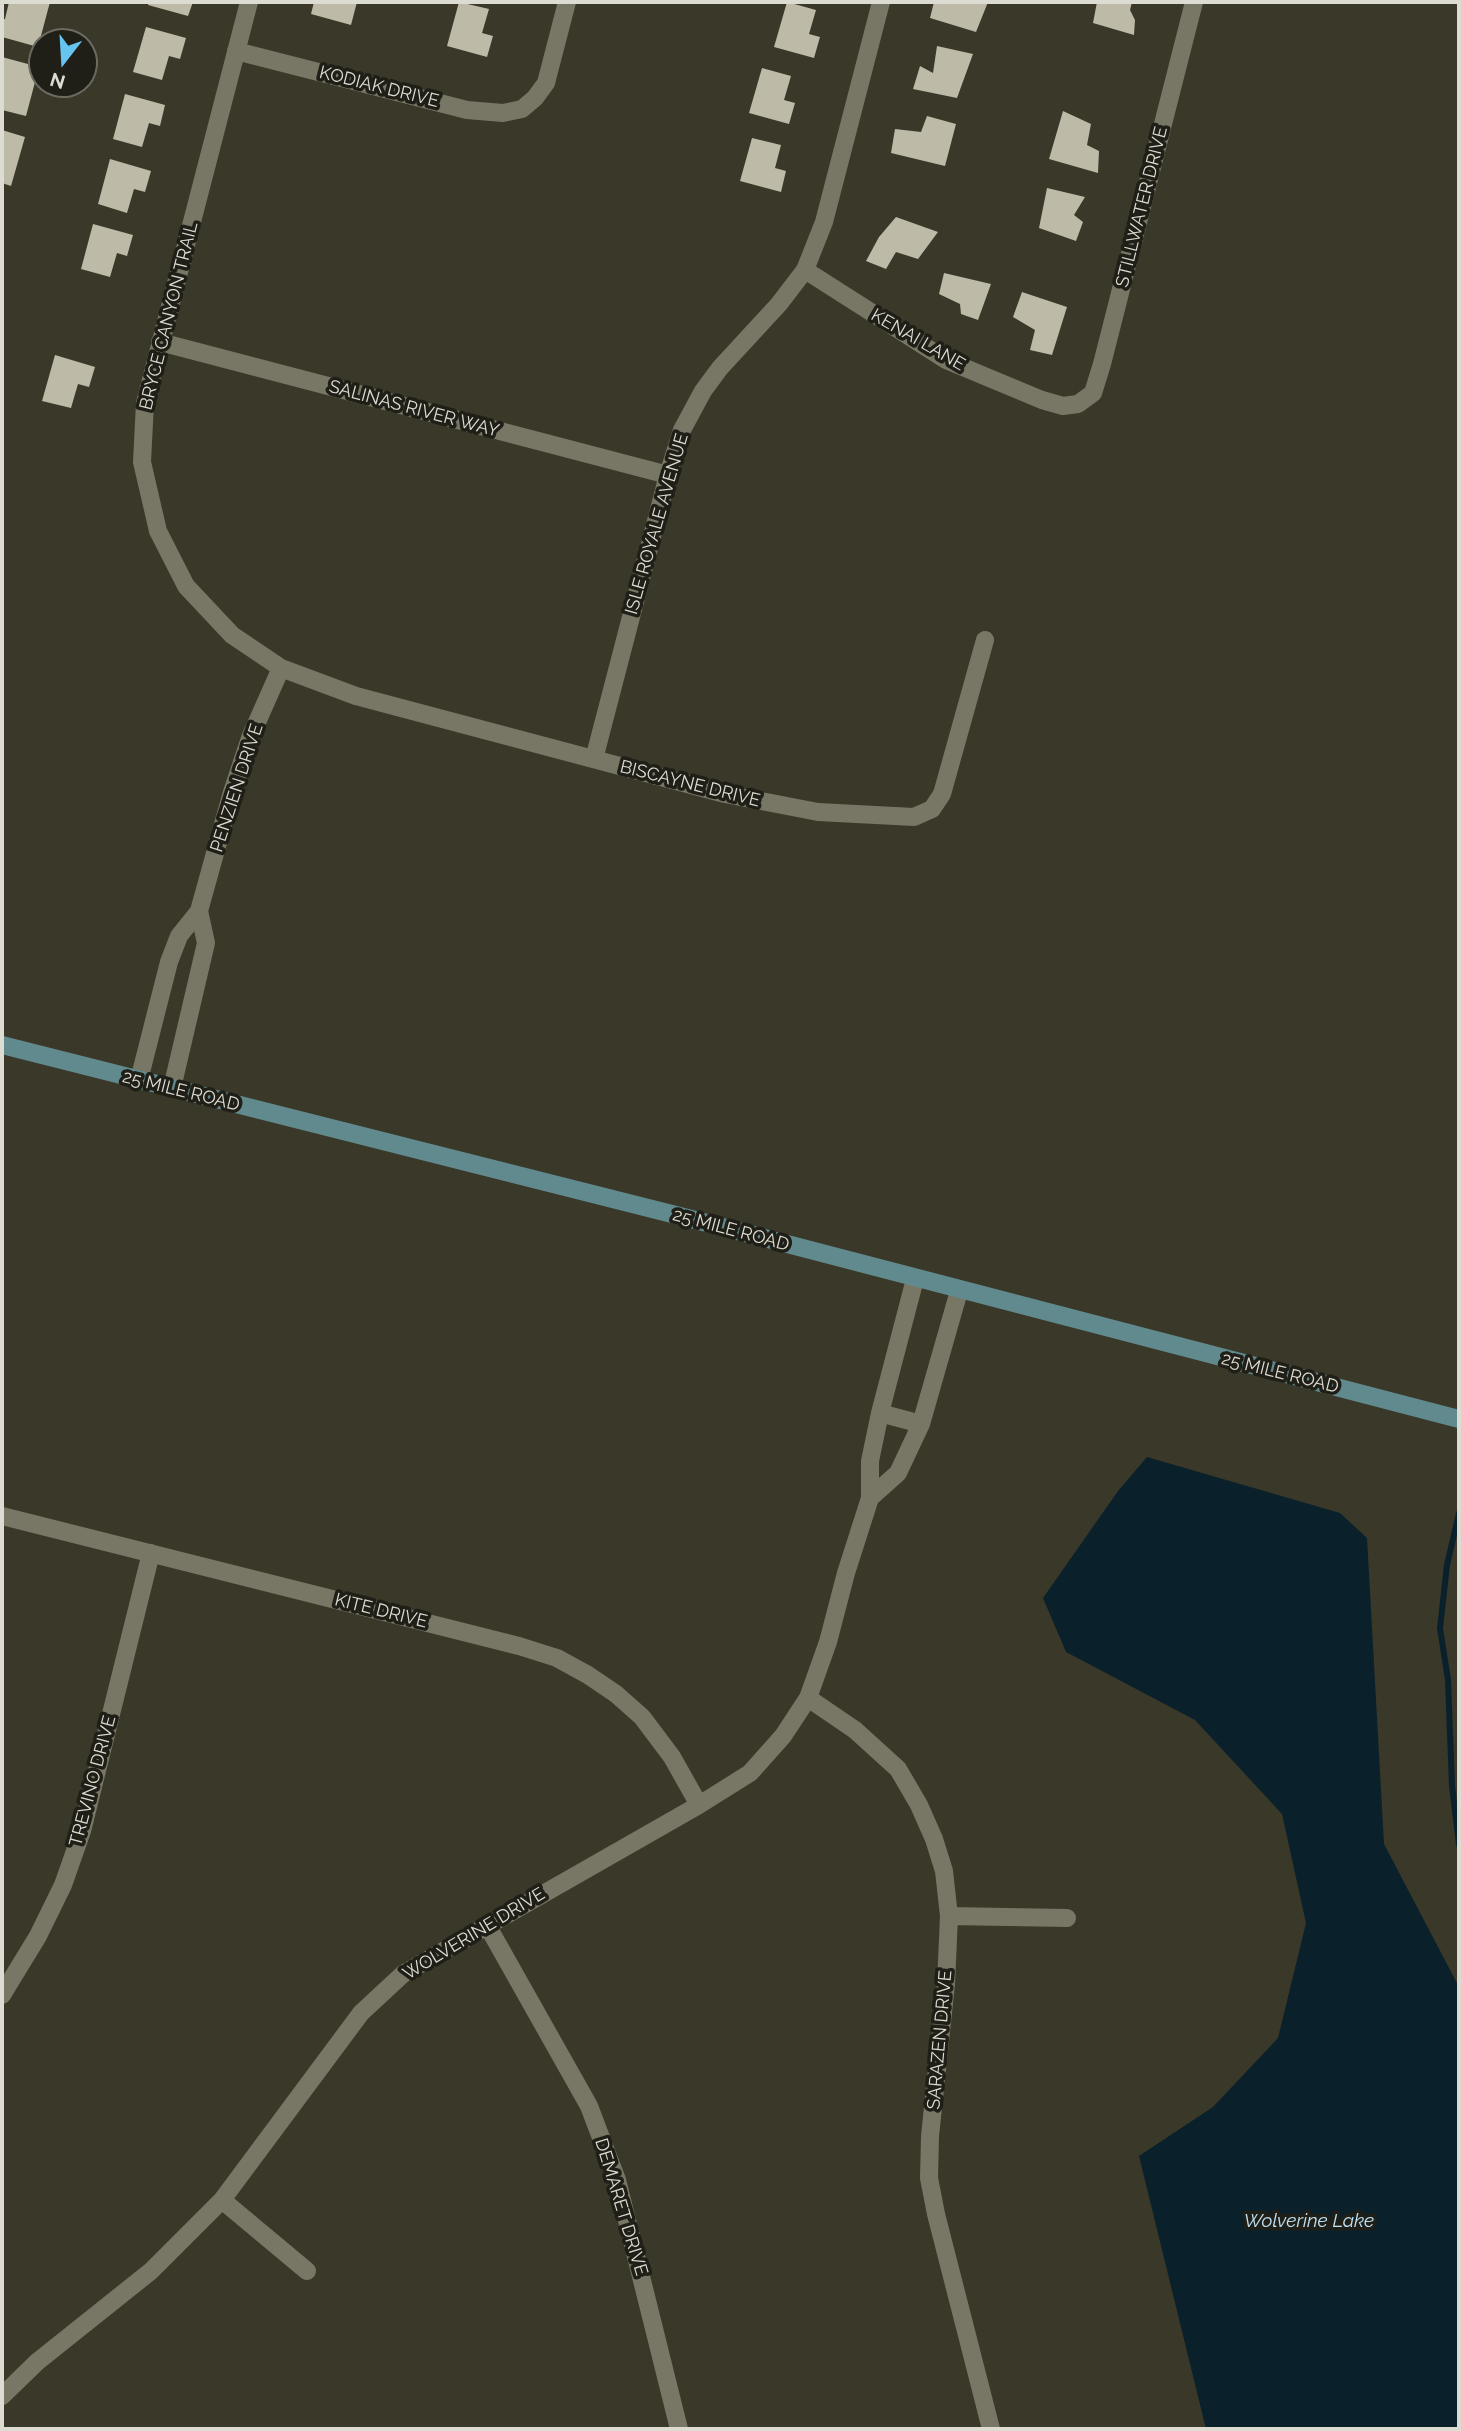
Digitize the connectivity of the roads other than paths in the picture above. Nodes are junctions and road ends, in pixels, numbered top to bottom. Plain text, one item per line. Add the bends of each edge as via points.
1 (249, 2) edge
2 (567, 2) edge
3 (881, 2) edge
4 (1194, 2) edge
5 (236, 51) junction
6 (805, 270) junction
7 (160, 342) junction
8 (1078, 404) joint
9 (668, 475) junction
10 (985, 640) dead end
11 (281, 668) junction
12 (594, 759) junction
13 (199, 911) junction
14 (2, 1045) edge
15 (139, 1080) junction
16 (172, 1088) junction
17 (915, 1279) junction
18 (959, 1291) junction
19 (880, 1413) junction
20 (1459, 1419) edge
21 (921, 1424) junction
22 (870, 1499) junction
23 (2, 1516) edge
24 (151, 1553) junction
25 (808, 1699) junction
26 (699, 1805) junction
27 (949, 1916) junction
28 (1067, 1918) dead end
29 (487, 1925) junction
30 (2, 1996) edge
31 (222, 2200) junction
32 (307, 2272) dead end
33 (2, 2396) edge
34 (679, 2429) edge
35 (991, 2429) edge

1 - 5 street, BRYCE CANYON TRAIL
2 - 5 street, KODIAK DRIVE via 546,83 522,109 503,113 467,110
3 - 6 street, ISLE ROYALE AVENUE via 827,211
4 - 8 street, STILLWATER DRIVE via 1102,364 1093,393
5 - 7 street, BRYCE CANYON TRAIL
6 - 8 street, KENAI LANE via 946,360 1042,400 1063,406
6 - 9 street, ISLE ROYALE AVENUE via 702,391 682,430
7 - 9 street, SALINAS RIVER WAY
7 - 11 street, BRYCE CANYON TRAIL via 145,403 142,462 158,531 186,586 232,635
9 - 12 street, ISLE ROYALE AVENUE
10 - 12 street, BISCAYNE DRIVE via 942,794 932,809 914,817 780,806
11 - 12 street, BISCAYNE DRIVE via 356,696
11 - 13 street, PENZIEN DRIVE via 250,738
13 - 15 street, PENZIEN DRIVE via 179,936 169,962
13 - 16 street, PENZIEN DRIVE via 206,943
14 - 15 street, 25 MILE ROAD
15 - 16 street, 25 MILE ROAD
16 - 17 street, 25 MILE ROAD
17 - 18 street, 25 MILE ROAD
17 - 19 street, WOLVERINE DRIVE
18 - 20 street, 25 MILE ROAD
18 - 21 street, WOLVERINE DRIVE
19 - 21 street
19 - 22 street, WOLVERINE DRIVE via 870,1461
21 - 22 street, WOLVERINE DRIVE via 898,1473
22 - 25 street, WOLVERINE DRIVE
23 - 24 street, KITE DRIVE
24 - 26 street, KITE DRIVE via 557,1658 607,1688 642,1717
24 - 30 street, TREVINO DRIVE via 82,1831 63,1885
25 - 26 street, WOLVERINE DRIVE via 750,1773
25 - 27 street, SARAZEN DRIVE via 855,1730 898,1769 934,1839 944,1871
26 - 29 street, WOLVERINE DRIVE
27 - 28 street
27 - 35 street, SARAZEN DRIVE via 929,2178
29 - 31 street, WOLVERINE DRIVE via 403,1974 361,2013
29 - 34 street, DEMARET DRIVE via 589,2106 617,2180
31 - 32 street
31 - 33 street, WOLVERINE DRIVE via 151,2271 37,2362

